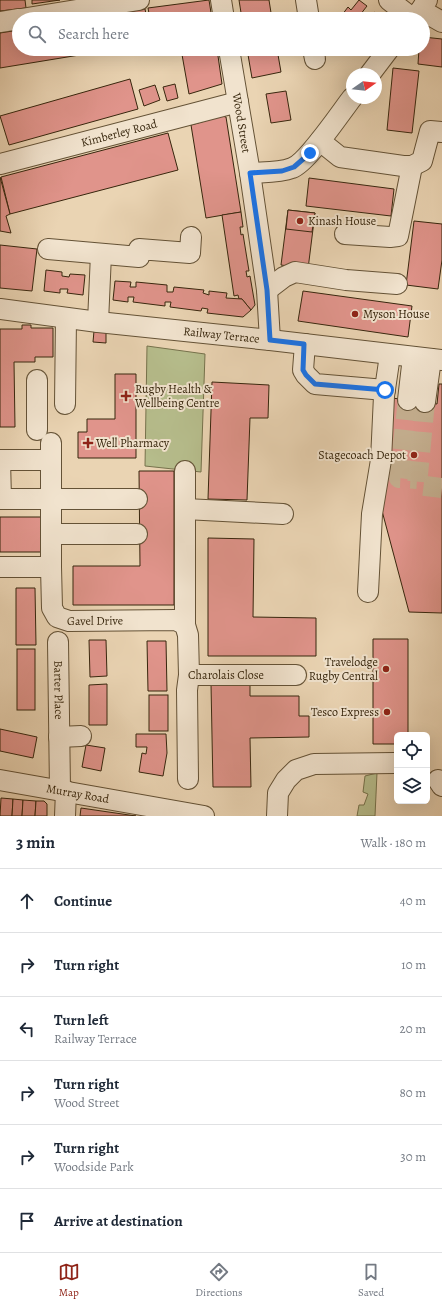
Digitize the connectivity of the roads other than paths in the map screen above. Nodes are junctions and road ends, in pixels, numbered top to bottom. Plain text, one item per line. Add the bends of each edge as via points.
1 (139, 0) edge
2 (221, 0) edge
3 (306, 0) edge
4 (389, 0) edge
5 (64, 12) edge
6 (223, 12) edge
7 (308, 12) edge
8 (418, 12) edge
9 (430, 17) edge
10 (12, 20) edge
11 (0, 22) edge
12 (442, 22) edge
13 (230, 56) edge
14 (384, 56) edge
15 (375, 68) edge
16 (238, 102) junction
17 (348, 104) edge
18 (442, 132) edge
19 (320, 141) junction
20 (0, 164) edge
21 (412, 166) junction
22 (250, 173) junction
23 (345, 234) dead end
24 (191, 237) dead end
25 (48, 249) dead end
26 (101, 254) junction
27 (397, 284) dead end
28 (267, 290) junction
29 (0, 309) edge
30 (66, 318) junction
31 (98, 322) junction
32 (270, 340) junction
33 (304, 344) junction
34 (390, 355) junction
35 (428, 359) edge
36 (46, 376) junction
37 (385, 390) junction
38 (416, 401) tunnel mouth
39 (65, 404) dead end
40 (37, 430) dead end
41 (185, 471) dead end
42 (51, 500) junction
43 (137, 500) dead end
44 (185, 509) junction
45 (283, 514) dead end
46 (51, 534) junction
47 (137, 534) dead end
48 (0, 567) edge
49 (51, 567) junction
50 (368, 592) dead end
51 (185, 625) junction
52 (58, 642) dead end
53 (189, 675) junction
54 (296, 675) dead end
55 (81, 736) dead end
56 (60, 737) junction
57 (394, 763) edge
58 (188, 779) dead end
59 (0, 780) edge
60 (63, 791) junction
61 (184, 814) edge
62 (65, 816) edge
63 (204, 816) edge
64 (277, 816) edge

1 - 5 street
2 - 6 street
3 - 7 street
4 - 8 street
9 - 12 street
10 - 11 street
13 - 16 street, Wood Street
14 - 15 street
16 - 20 street, Kimberley Road
16 - 22 street, Wood Street
17 - 19 street
18 - 21 street via 430,132 422,161
19 - 21 street via 340,157
19 - 22 street via 294,167 282,171
21 - 23 street via 398,236
22 - 28 street, Wood Street
24 - 26 street via 190,253 139,249 139,257
25 - 26 street
26 - 31 street
27 - 28 street via 295,272
28 - 32 street, Wood Street
29 - 30 street, Railway Terrace
30 - 31 street, Railway Terrace
30 - 36 street
31 - 32 street, Railway Terrace
32 - 33 street, Railway Terrace
33 - 34 street, Railway Terrace
33 - 37 street via 303,370 315,384
34 - 35 street, Railway Terrace
34 - 37 street
35 - 38 street
36 - 39 street
36 - 40 street
37 - 50 street via 381,460 372,514
41 - 44 street
42 - 42 street, Gavel Drive via 51,451 0,460 1,500
42 - 43 street
42 - 46 street, Gavel Drive
44 - 45 street
44 - 51 street
46 - 47 street
46 - 49 street, Gavel Drive
48 - 49 street
49 - 51 street, Gavel Drive via 52,608 57,617 69,621 176,620
51 - 53 street via 188,635
52 - 56 street, Barter Place
53 - 54 street, Charolais Close
53 - 58 street, Charolais Close
55 - 56 street, Barter Place
56 - 60 street, Barter Place
57 - 64 street via 314,764 296,770 278,793
59 - 60 street, Murray Road
60 - 61 street, Murray Road
60 - 62 street, Barter Place
61 - 63 street, Murray Road

